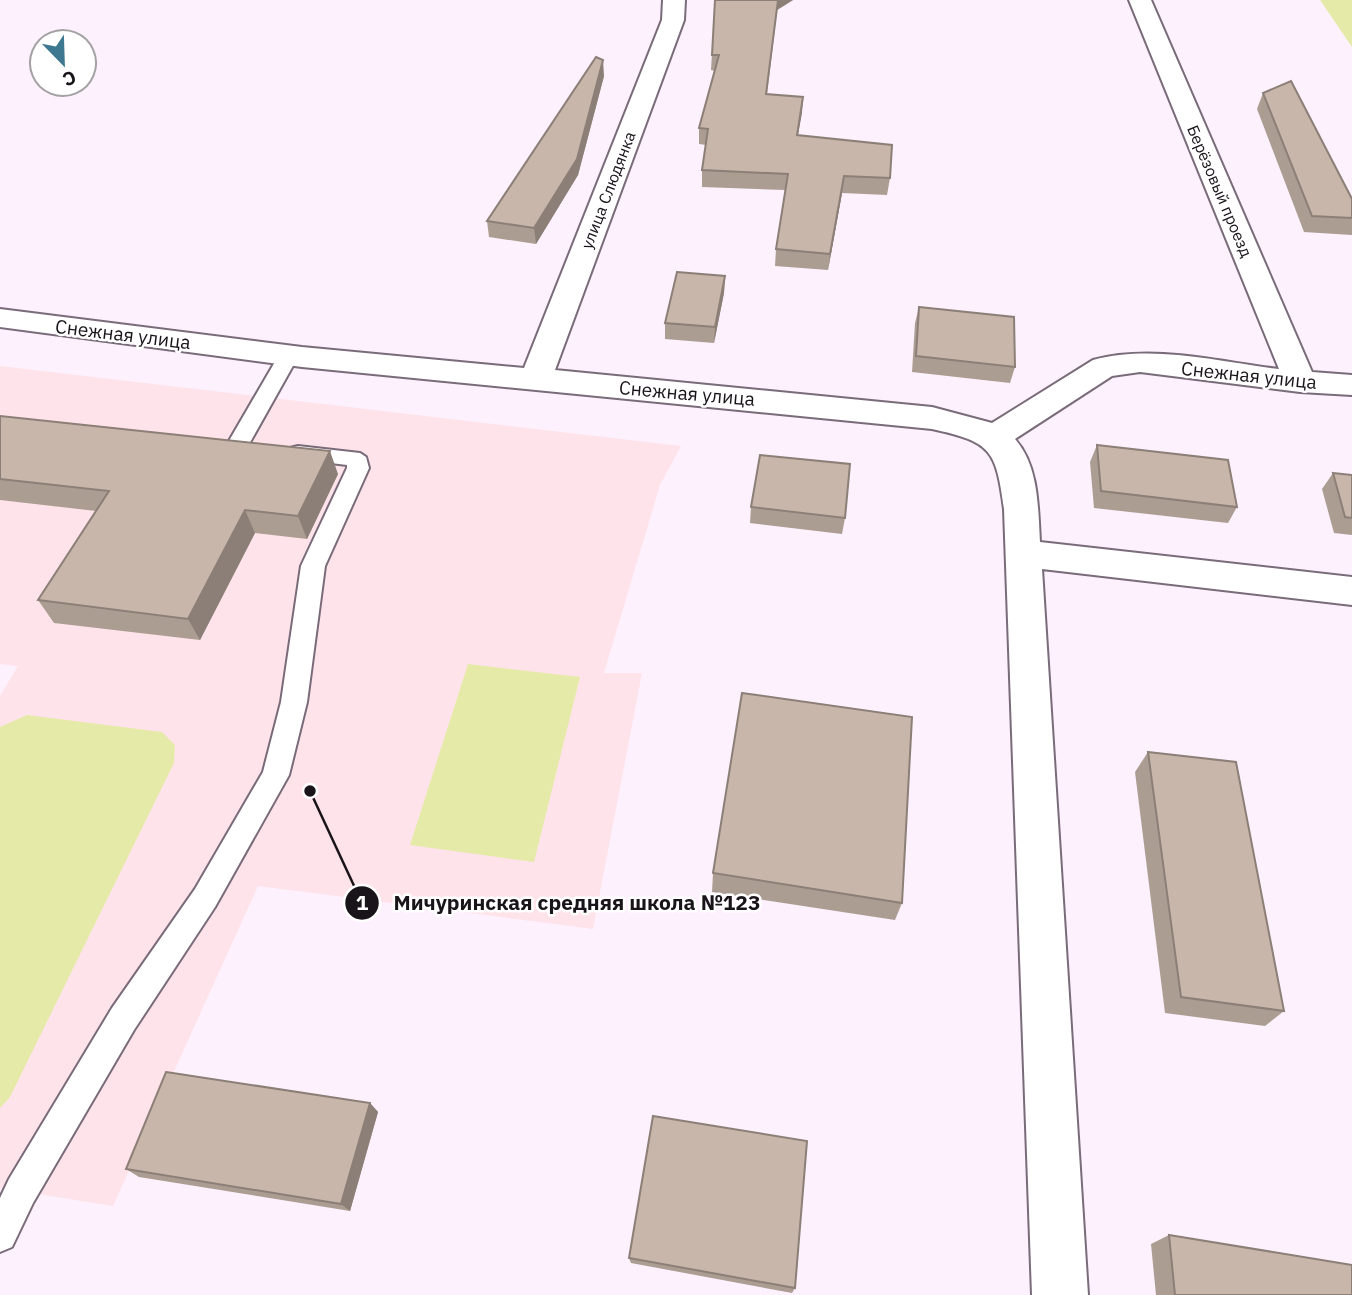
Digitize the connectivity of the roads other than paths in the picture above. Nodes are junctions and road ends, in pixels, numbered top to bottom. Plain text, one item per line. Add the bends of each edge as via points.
1 (674, 0) edge
2 (1140, 0) edge
3 (0, 318) edge
4 (289, 355) junction
5 (536, 378) junction
6 (1300, 382) junction
7 (1352, 385) edge
8 (994, 437) junction
9 (1023, 553) junction
10 (1352, 591) edge
11 (0, 1236) edge
12 (1060, 1295) edge

1 - 5 street, улица Слюдянка via 673,20
2 - 6 street, Берёзовый проезд
3 - 4 street, Снежная улица
4 - 5 street, Снежная улица
4 - 11 lane via 225,445 352,458 359,468 313,566 294,702 276,775 205,898 123,1019
5 - 8 street, Снежная улица via 932,418
6 - 7 street, Снежная улица
6 - 8 street, Снежная улица via 1140,362 1104,367
8 - 9 street via 1009,454 1016,475
9 - 10 street
9 - 12 street

